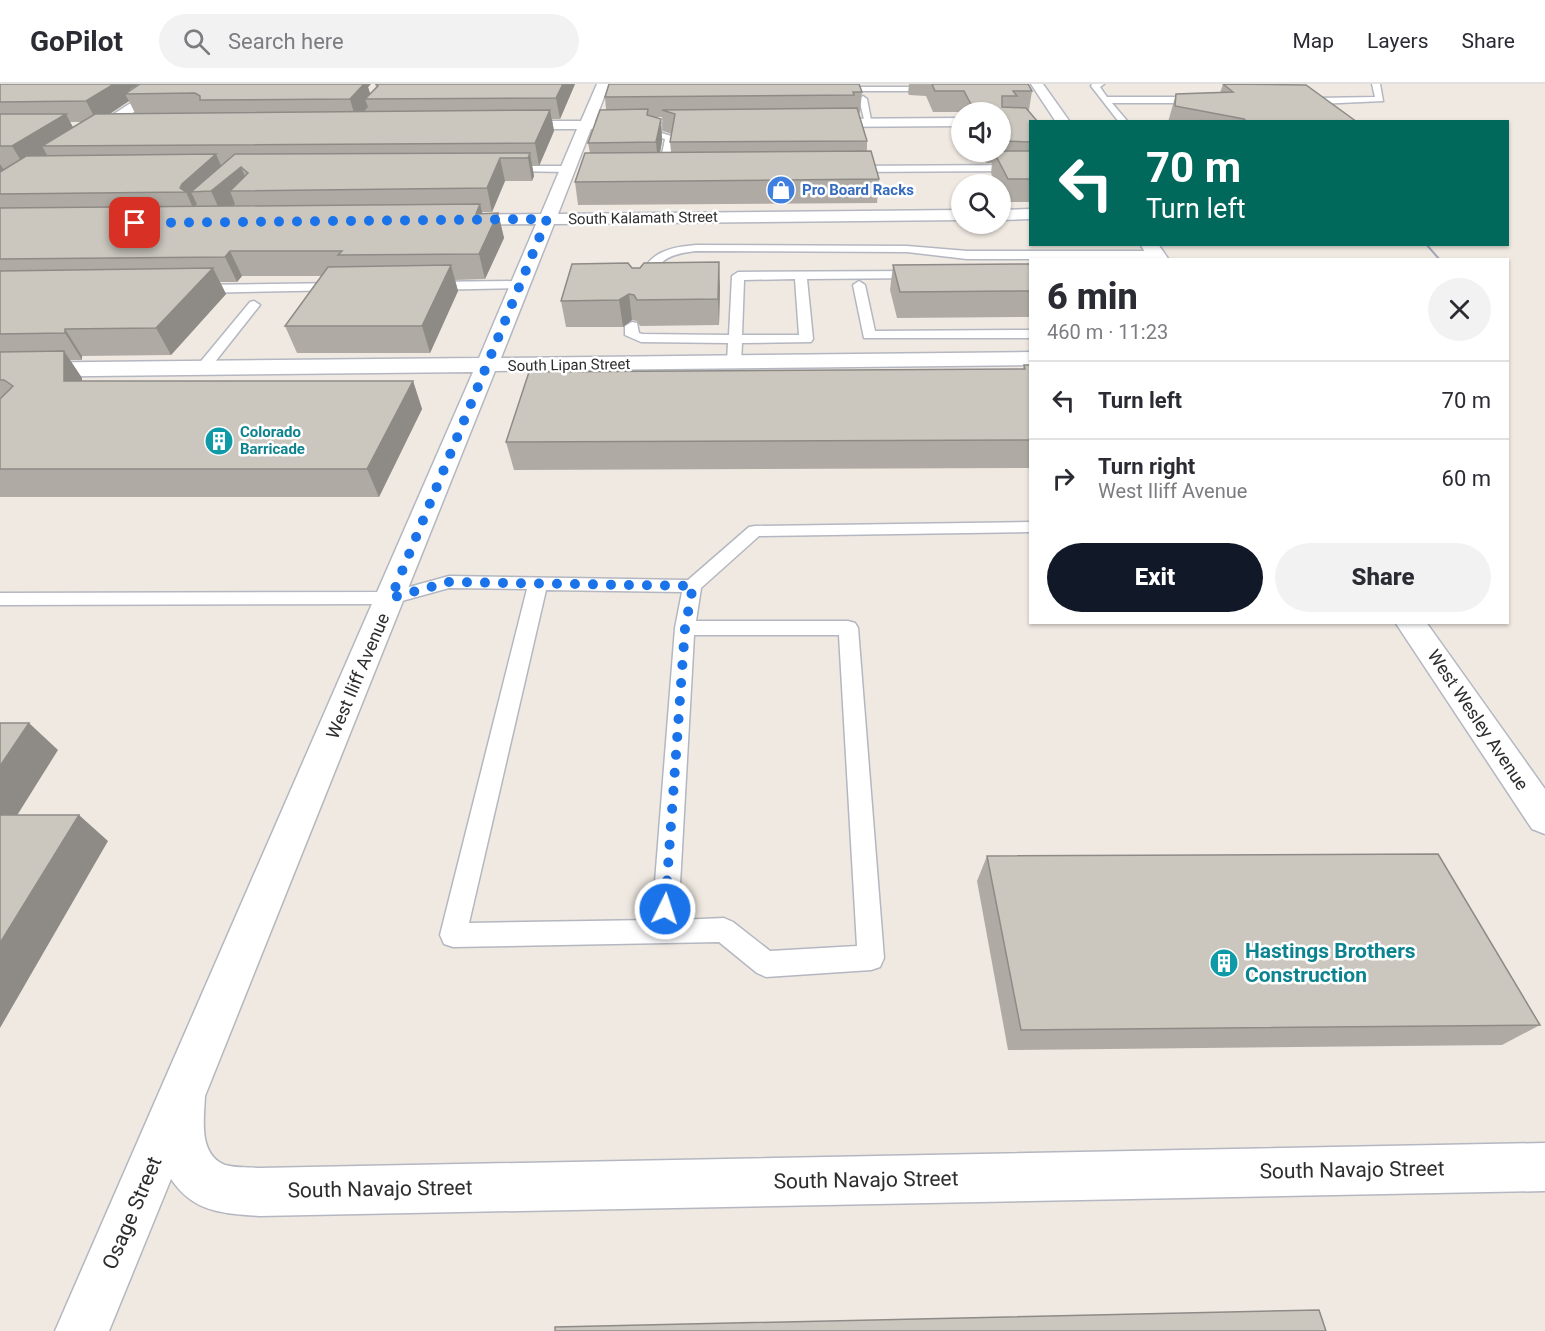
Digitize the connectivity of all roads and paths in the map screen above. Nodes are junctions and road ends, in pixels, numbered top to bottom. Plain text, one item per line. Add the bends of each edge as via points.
1 (169, 84) edge
2 (1100, 84) edge
3 (1376, 84) edge
4 (1035, 87) edge
5 (605, 88) edge
6 (947, 88) edge
7 (819, 89) edge
8 (863, 99) edge
9 (1105, 100) junction
10 (1212, 100) edge
11 (1307, 100) edge
12 (1318, 101) junction
13 (1334, 111) edge
14 (1061, 120) edge
15 (1122, 120) edge
16 (951, 122) edge
17 (798, 123) edge
18 (869, 123) junction
19 (622, 124) edge
20 (652, 124) joint
21 (681, 124) edge
22 (491, 125) edge
23 (586, 125) junction
24 (80, 128) edge
25 (102, 128) junction
26 (126, 128) edge
27 (72, 147) edge
28 (1029, 168) edge
29 (496, 169) edge
30 (840, 169) edge
31 (571, 170) junction
32 (650, 171) edge
33 (1011, 214) edge
34 (1029, 214) edge
35 (951, 215) edge
36 (547, 219) junction
37 (439, 220) edge
38 (1155, 253) edge
39 (1066, 258) edge
40 (928, 275) edge
41 (801, 276) junction
42 (520, 285) junction
43 (859, 285) dead end
44 (413, 286) edge
45 (354, 287) edge
46 (639, 288) edge
47 (177, 289) edge
48 (254, 305) dead end
49 (632, 327) dead end
50 (1029, 334) edge
51 (993, 335) junction
52 (735, 340) junction
53 (1029, 359) edge
54 (1002, 360) junction
55 (734, 363) junction
56 (487, 366) junction
57 (201, 369) junction
58 (0, 370) edge
59 (1029, 528) edge
60 (538, 584) junction
61 (693, 586) junction
62 (391, 598) junction
63 (0, 599) edge
64 (1411, 624) edge
65 (685, 628) junction
66 (1545, 818) edge
67 (664, 932) junction
68 (182, 1095) junction
69 (1545, 1167) edge
70 (194, 1170) joint
71 (82, 1331) edge

1 - 25 street
2 - 9 lane via 1095,86
3 - 12 lane via 1380,99
4 - 14 street
5 - 23 street, West Iliff Avenue
6 - 7 lane
8 - 18 lane
9 - 10 lane
9 - 15 lane
11 - 12 lane
12 - 13 lane
16 - 18 street
17 - 18 street
19 - 23 street
20 - 21 street
20 - 32 lane via 656,135 670,137 669,167
22 - 23 street
23 - 31 street, West Iliff Avenue
24 - 25 street
25 - 26 street
25 - 27 street
28 - 30 lane
29 - 31 lane
31 - 36 street, West Iliff Avenue
33 - 34 street
35 - 36 street, South Kalamath Street
36 - 37 street, South Kalamath Street
36 - 42 street, West Iliff Avenue
38 - 39 lane
39 - 46 lane via 907,249 687,249 664,253 654,260
40 - 41 lane
41 - 52 lane via 738,276
41 - 52 lane via 806,339
42 - 44 lane
42 - 56 street, West Iliff Avenue
43 - 51 lane via 869,335
45 - 47 lane
48 - 57 lane
49 - 52 lane via 632,335 641,338
50 - 51 lane
51 - 54 lane
52 - 55 lane
53 - 54 street, South Lipan Street
54 - 55 street, South Lipan Street
55 - 56 street, South Lipan Street
56 - 57 street, South Lipan Street
56 - 62 street, West Iliff Avenue
57 - 58 street, South Lipan Street
59 - 61 lane via 755,531
60 - 61 lane
60 - 62 lane via 449,582
60 - 67 lane via 453,935
61 - 65 lane
62 - 63 lane
62 - 68 street, West Iliff Avenue
64 - 66 street, West Wesley Avenue
65 - 67 lane
65 - 67 lane via 848,627 871,958 766,964 724,930
68 - 70 street, West Iliff Avenue via 183,1154
68 - 71 street, Osage Street
69 - 70 street, South Navajo Street via 259,1192 215,1188

